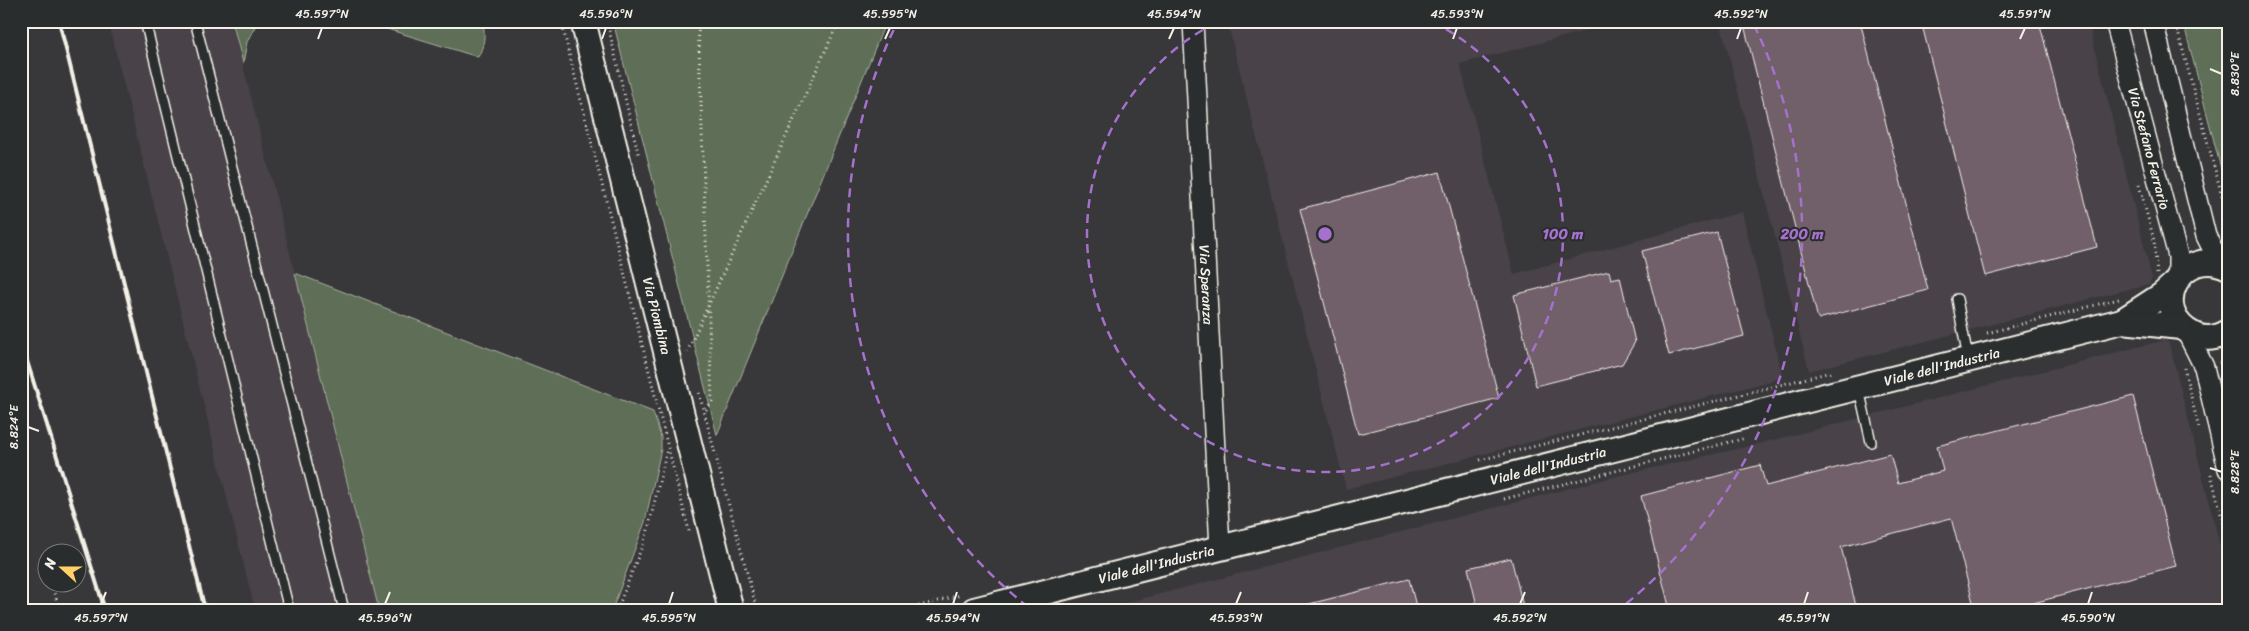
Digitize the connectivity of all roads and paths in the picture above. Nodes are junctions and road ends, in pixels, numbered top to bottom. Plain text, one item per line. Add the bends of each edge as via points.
1 (145, 21) edge
2 (195, 21) edge
3 (561, 21) edge
4 (583, 21) edge
5 (606, 21) edge
6 (698, 21) edge
7 (839, 21) edge
8 (1193, 21) edge
9 (2115, 21) edge
10 (2153, 21) edge
11 (2176, 21) edge
12 (640, 159) dead end
13 (2228, 218) edge
14 (2227, 267) edge
15 (2175, 281) junction
16 (1958, 299) dead end
17 (708, 307) junction
18 (2122, 320) junction
19 (2184, 329) junction
20 (2228, 332) edge
21 (685, 342) dead end
22 (687, 352) junction
23 (1968, 359) junction
24 (690, 361) dead end
25 (2183, 364) dead end
26 (697, 387) dead end
27 (1859, 387) junction
28 (694, 416) junction
29 (1749, 437) dead end
30 (2201, 438) dead end
31 (1871, 442) dead end
32 (668, 447) junction
33 (2209, 466) dead end
34 (2228, 469) edge
35 (1502, 499) dead end
36 (2228, 542) edge
37 (692, 544) dead end
38 (1220, 548) junction
39 (54, 594) edge
40 (60, 610) edge
41 (289, 610) edge
42 (344, 610) edge
43 (617, 610) edge
44 (731, 610) edge
45 (757, 610) edge
46 (974, 610) edge

1 - 41 lane
2 - 42 lane
3 - 32 path
4 - 28 street, Via Piombina
5 - 12 path
6 - 17 path
7 - 17 path
8 - 38 street, Via Speranza
9 - 15 street, Via Stefano Ferrario via 2178,256
10 - 14 street via 2206,236
11 - 13 path
14 - 15 street via 2216,262 2194,264
15 - 18 street via 2162,296
15 - 19 street via 2170,296 2171,307
16 - 23 lane
17 - 22 path
17 - 28 path via 712,401
18 - 19 street
18 - 23 street, Viale dell'Industria
19 - 20 street via 2197,337 2210,338
19 - 34 street via 2204,367
21 - 22 path
22 - 24 path
23 - 27 street, Viale dell'Industria
25 - 30 path
26 - 28 path
27 - 31 lane
27 - 38 street, Viale dell'Industria
28 - 32 path
28 - 44 street, Via Piombina
28 - 45 path
29 - 35 path
32 - 37 path
32 - 43 path via 647,534
33 - 36 path
38 - 46 street, Viale dell'Industria
39 - 40 path

